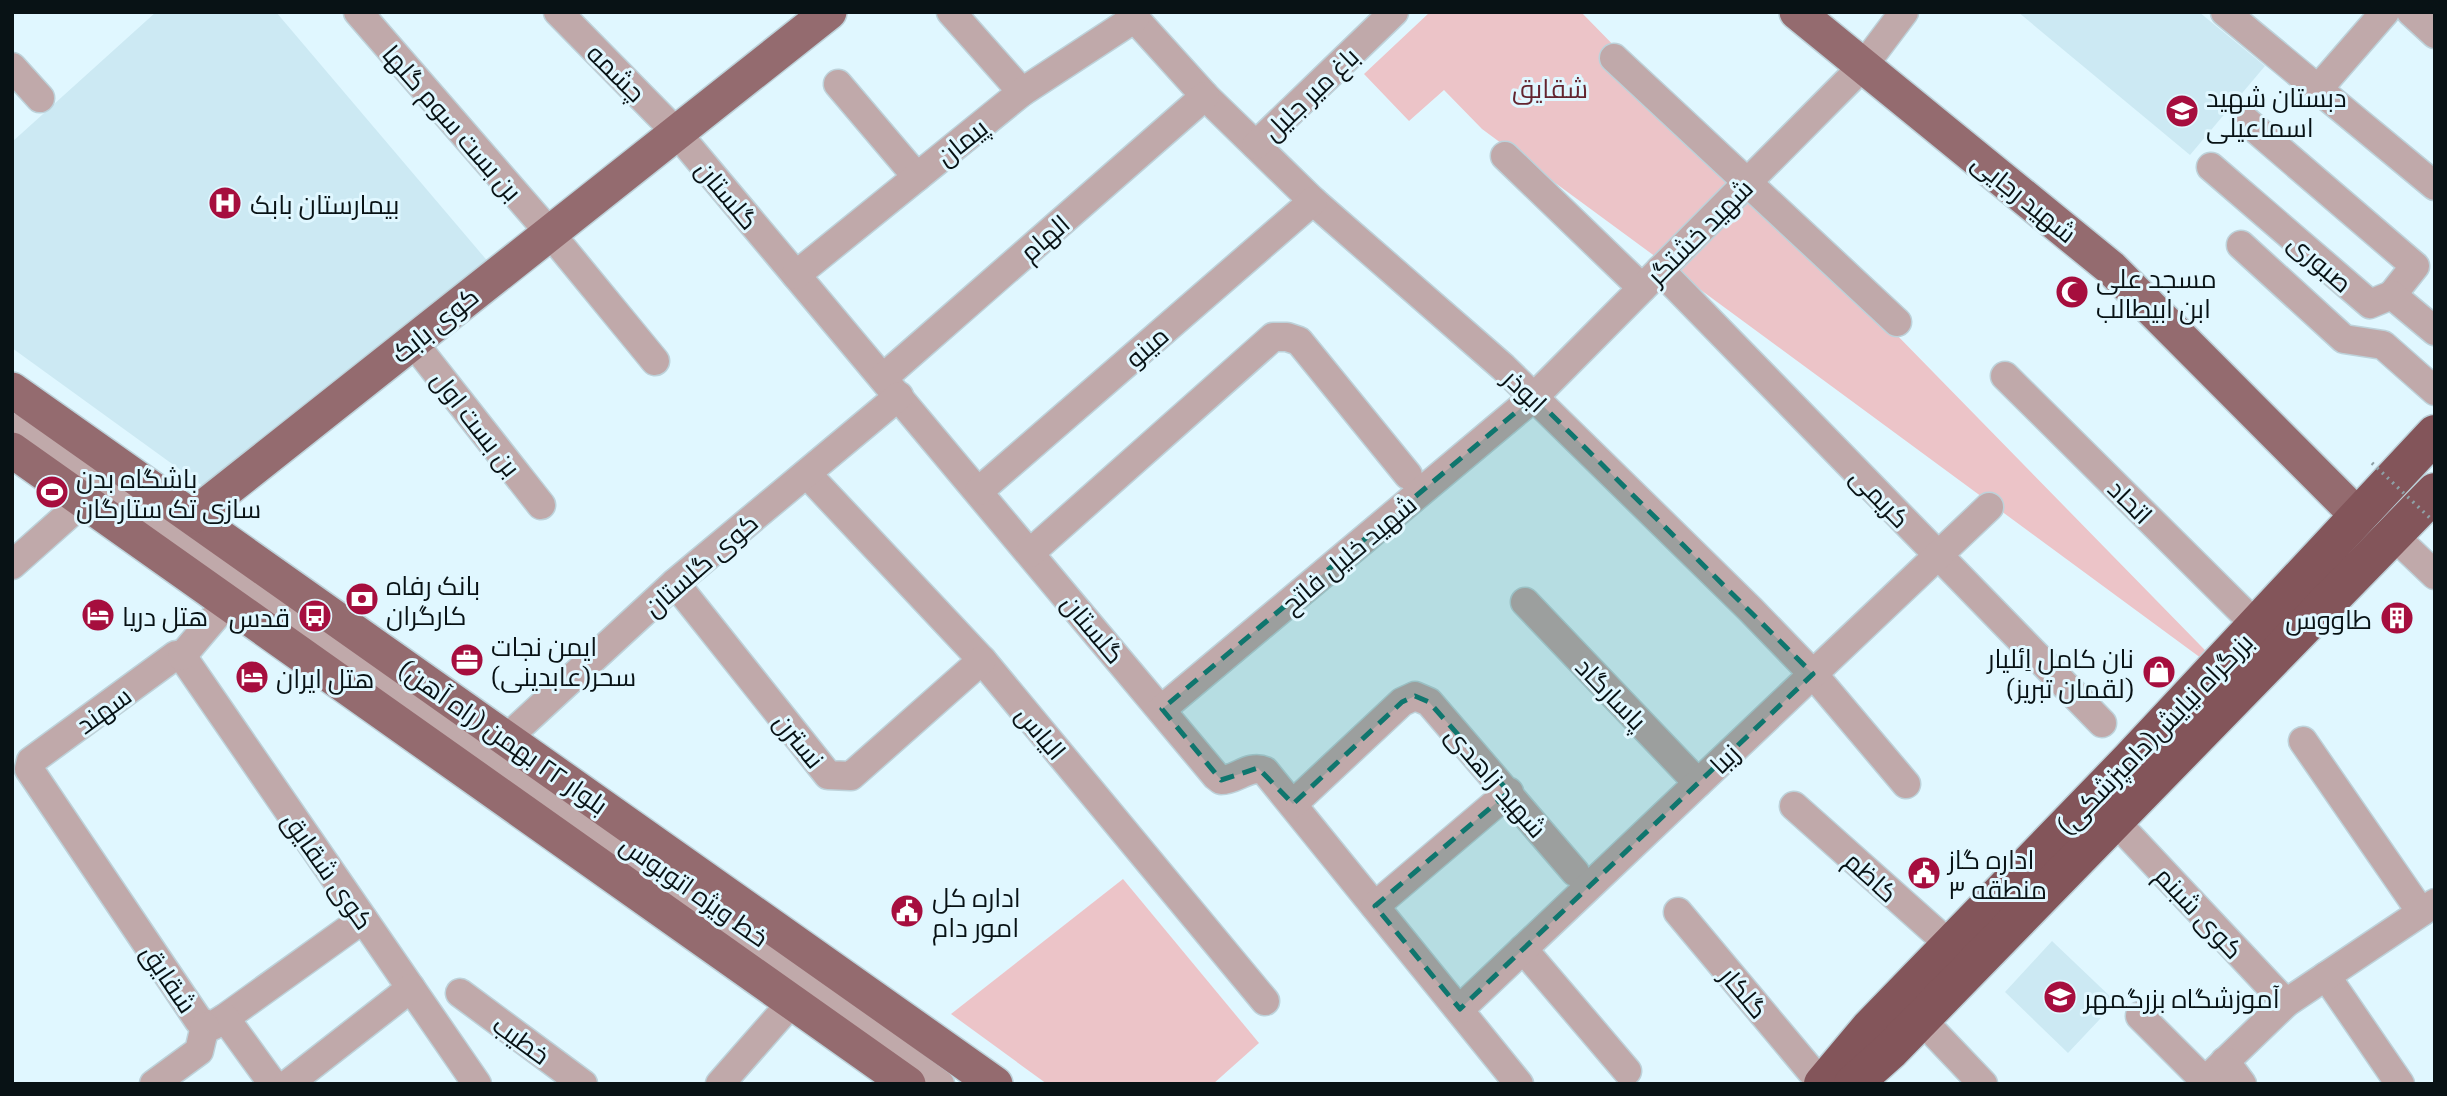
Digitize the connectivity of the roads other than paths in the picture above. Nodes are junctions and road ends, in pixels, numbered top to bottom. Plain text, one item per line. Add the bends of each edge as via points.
1 (358, 12) edge
2 (558, 12) edge
3 (829, 12) edge
4 (951, 12) edge
5 (1797, 12) edge
6 (1904, 12) edge
7 (2225, 12) edge
8 (2385, 12) edge
9 (2412, 12) edge
10 (1132, 15) edge
11 (1378, 17) edge
12 (2435, 34) edge
13 (1614, 58) dead end
14 (1864, 65) junction
15 (12, 67) edge
16 (838, 84) dead end
17 (2318, 89) junction
18 (1022, 92) junction
19 (1205, 96) junction
20 (40, 99) dead end
21 (2245, 120) dead end
22 (676, 132) junction
23 (1256, 145) junction
24 (1505, 156) dead end
25 (2211, 167) dead end
26 (917, 177) junction
27 (1747, 182) junction
28 (2435, 186) edge
29 (1314, 201) junction
30 (549, 232) junction
31 (2241, 245) dead end
32 (796, 275) junction
33 (1651, 279) junction
34 (2392, 295) junction
35 (1896, 322) dead end
36 (2435, 331) edge
37 (412, 341) junction
38 (655, 361) dead end
39 (2005, 376) dead end
40 (891, 387) junction
41 (12, 390) edge
42 (2435, 391) edge
43 (1534, 397) junction
44 (12, 406) edge
45 (12, 427) edge
46 (2435, 434) edge
47 (12, 450) edge
48 (807, 474) junction
49 (1408, 475) dead end
50 (979, 491) junction
51 (84, 500) junction
52 (541, 505) dead end
53 (2433, 505) edge
54 (1989, 507) dead end
55 (2358, 516) junction
56 (186, 525) junction
57 (2393, 535) junction
58 (1030, 552) junction
59 (1938, 555) junction
60 (12, 565) edge
61 (2435, 575) edge
62 (675, 583) junction
63 (1525, 602) dead end
64 (227, 603) junction
65 (278, 605) junction
66 (2256, 625) junction
67 (182, 656) junction
68 (982, 660) junction
69 (1813, 674) junction
70 (1162, 709) junction
71 (2102, 723) dead end
72 (507, 738) junction
73 (2303, 741) dead end
74 (29, 769) joint
75 (1698, 783) junction
76 (1906, 784) dead end
77 (1509, 792) junction
78 (1293, 804) junction
79 (1794, 806) dead end
80 (2115, 821) junction
81 (1575, 872) dead end
82 (1375, 906) junction
83 (2431, 907) edge
84 (1678, 912) dead end
85 (363, 919) junction
86 (1950, 945) junction
87 (1523, 949) junction
88 (2326, 976) junction
89 (411, 988) junction
90 (460, 993) dead end
91 (1265, 1001) dead end
92 (792, 1002) junction
93 (2286, 1003) junction
94 (1460, 1009) junction
95 (2140, 1016) dead end
96 (1921, 1019) junction
97 (215, 1022) junction
98 (1881, 1039) junction
99 (2225, 1061) junction
100 (1627, 1071) dead end
101 (1811, 1080) edge
102 (154, 1084) edge
103 (273, 1084) edge
104 (288, 1084) edge
105 (477, 1084) edge
106 (583, 1084) edge
107 (720, 1084) edge
108 (908, 1084) edge
109 (940, 1084) edge
110 (970, 1084) edge
111 (995, 1084) edge
112 (1519, 1084) edge
113 (1853, 1084) edge
114 (1869, 1084) edge
115 (1983, 1084) edge
116 (2242, 1084) edge
117 (2400, 1084) edge

1 - 30 street, بن بست سوم گلها
2 - 22 street, چشمه
3 - 22 main road, کوی بابک
4 - 18 street
5 - 14 main road, شهید رجایی
6 - 14 street, شهید خشتگر
7 - 17 street
8 - 17 street
9 - 12 street
10 - 18 street, پیمان
10 - 19 street, ابوذر
11 - 23 street, باغ میر جلیل
13 - 27 street
14 - 27 street, شهید خشتگر
14 - 55 main road, شهید رجایی via 2111,268
15 - 20 street
16 - 26 street
17 - 28 street
18 - 26 street, پیمان
19 - 23 street, ابوذر
19 - 40 street, الهام
21 - 34 street via 2414,266
22 - 30 main road, کوی بابک
22 - 32 street, گلستان
23 - 29 street, ابوذر
24 - 33 street, کریمی
25 - 34 street, صبوری via 2370,304
26 - 32 street, پیمان
27 - 33 street, شهید خشتگر
27 - 35 street
29 - 43 street, ابوذر
29 - 50 street, مینو
30 - 37 main road, کوی بابک
30 - 38 street, بن بست سوم گلها
31 - 42 street, صبوری via 2344,339 2383,345
32 - 40 street, گلستان
33 - 43 street, شهید خشتگر
33 - 59 street, کریمی
34 - 36 street, صبوری
37 - 52 street, بن بست اول
37 - 56 main road, کوی بابک
39 - 66 street, اتحاد
40 - 48 street, کوی گلستان
40 - 50 street, گلستان
41 - 56 main road, بلوار ۲۲ بهمن (راه آهن)
43 - 69 street, ابوذر
43 - 70 street, شهید خلیل فاتح
44 - 56 street, خط ویژه اتوبوس
45 - 56 street, خط ویژه اتوبوس via 121,503
46 - 55 highway, بزرگراه نیایش(دامپزشکی)
47 - 51 main road, بلوار ۲۲ بهمن (راه آهن)
48 - 62 street, کوی گلستان
48 - 68 street, الیاس
49 - 58 street via 1299,341 1273,337
50 - 58 street, گلستان
51 - 60 street
51 - 64 main road, بلوار ۲۲ بهمن (راه آهن)
53 - 57 highway, بزرگراه نیایش(دامپزشکی)
54 - 59 street, زیبا
55 - 66 highway, بزرگراه نیایش(دامپزشکی)
56 - 65 street, خط ویژه اتوبوس
56 - 72 main road, بلوار ۲۲ بهمن (راه آهن)
57 - 61 street
57 - 80 highway, بزرگراه نیایش(دامپزشکی)
58 - 70 street, گلستان
59 - 69 street, زیبا
59 - 71 street, کریمی
62 - 68 street, نسترن via 828,775 851,776
62 - 72 street, کوی گلستان
63 - 75 street, پاسارگاد
64 - 67 street
64 - 92 main road, بلوار ۲۲ بهمن (راه آهن)
65 - 109 street, خط ویژه اتوبوس via 319,644
65 - 110 street, خط ویژه اتوبوس via 326,631
66 - 86 highway, بزرگراه نیایش(دامپزشکی)
67 - 74 street, سهند via 176,655 31,761
67 - 85 street, کوی شقایق
68 - 91 street, الیاس
69 - 75 street, زیبا
69 - 76 street, ابوذر
70 - 78 street, گلستان via 1221,780 1258,768
72 - 111 main road, بلوار ۲۲ بهمن (راه آهن)
73 - 83 street
74 - 97 street, شقایق via 191,1010
75 - 87 street, زیبا
77 - 78 street, شهید زاهدی via 1429,702 1415,696 1402,702
77 - 81 street, شهید زاهدی
77 - 82 street
78 - 82 street, گلستان
79 - 86 street, کاظم
80 - 93 street, کوی شبنم
80 - 96 highway, بزرگراه نیایش(دامپزشکی)
82 - 94 street, گلستان
83 - 88 street
84 - 101 street, گلکار
85 - 89 street, کوی شقایق
85 - 97 street, شقایق
86 - 98 highway, بزرگراه نیایش(دامپزشکی)
87 - 94 street, زیبا
87 - 100 street
88 - 93 street
88 - 117 street
89 - 104 street
89 - 105 street, کوی شقایق
90 - 106 street, خطیب
92 - 107 street
92 - 108 main road, بلوار ۲۲ بهمن (راه آهن)
93 - 99 street
94 - 112 street, گلستان
95 - 99 street via 2205,1081
96 - 98 highway, بزرگراه نیایش(دامپزشکی)
96 - 115 street
97 - 102 street via 199,1051
97 - 103 street
98 - 101 highway
98 - 113 highway
98 - 114 highway
99 - 116 street

